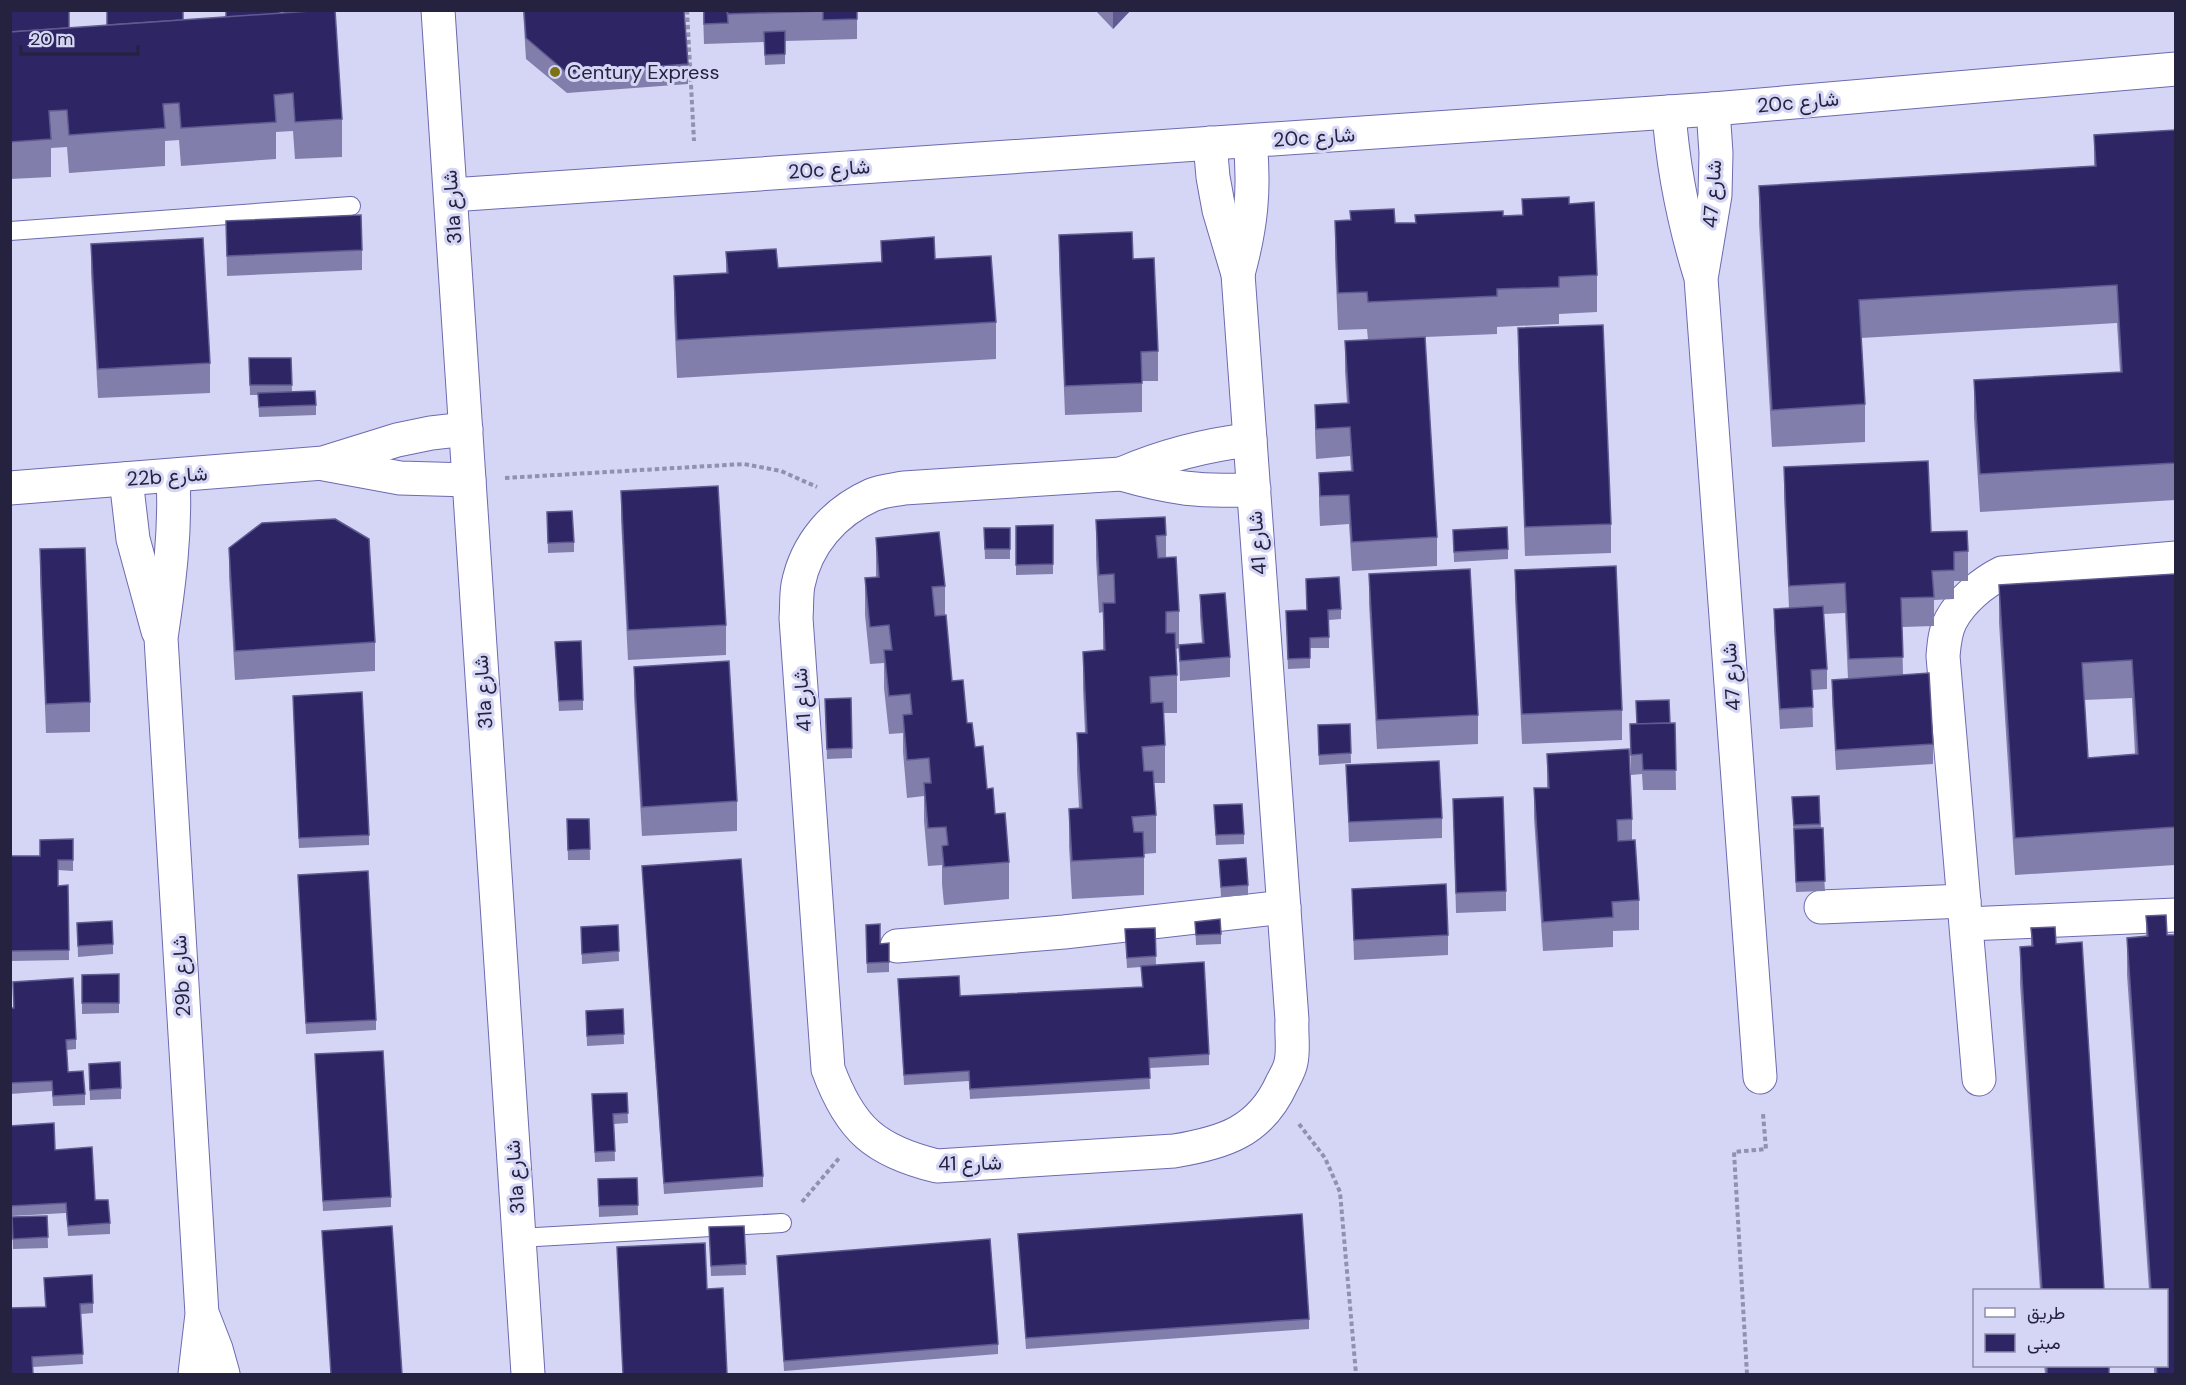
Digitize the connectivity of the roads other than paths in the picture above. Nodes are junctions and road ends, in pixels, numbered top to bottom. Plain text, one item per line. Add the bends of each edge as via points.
1 (438, 10) edge
2 (2175, 69) edge
3 (1713, 109) junction
4 (1669, 112) junction
5 (1250, 141) junction
6 (1210, 143) junction
7 (451, 195) junction
8 (351, 206) dead end
9 (10, 231) edge
10 (1238, 273) junction
11 (1701, 278) junction
12 (466, 429) junction
13 (1250, 440) junction
14 (323, 463) junction
15 (1120, 474) junction
16 (173, 476) junction
17 (126, 479) junction
18 (469, 480) junction
19 (10, 488) edge
20 (1254, 489) junction
21 (2175, 558) edge
22 (160, 638) junction
23 (1284, 907) junction
24 (1821, 907) dead end
25 (1965, 913) junction
26 (2175, 915) edge
27 (897, 946) dead end
28 (1760, 1077) road end
29 (1979, 1079) dead end
30 (782, 1223) road end
31 (519, 1238) junction
32 (202, 1314) junction
33 (195, 1374) edge
34 (223, 1374) edge
35 (528, 1374) edge

1 - 7 street, 31a شارع
2 - 3 street, 20c شارع
3 - 4 street, 20c شارع
3 - 11 street, شارع 47 via 1715,195
4 - 5 street, 20c شارع
4 - 11 street, شارع 47 via 1679,198
5 - 6 street, 20c شارع
5 - 10 street, شارع 41 via 1252,208
6 - 7 street, 20c شارع
6 - 10 street, شارع 41 via 1219,210
7 - 12 street, 31a شارع
8 - 9 lane
10 - 13 street, شارع 41
11 - 28 street, شارع 47
12 - 14 street via 397,440
12 - 18 street, 31a شارع
13 - 15 street, شارع 41 via 1184,451
13 - 20 street, شارع 41
14 - 16 street, 22b شارع
14 - 18 street via 400,478
15 - 20 street, شارع 41 via 1186,490
15 - 23 street, شارع 41 via 904,488 874,495 846,509 824,530 807,557 798,586 796,618 825,1039 828,1069 839,1098 856,1124 879,1144 907,1159 937,1166 1174,1151 1231,1137 1255,1122 1274,1101 1291,1062
16 - 17 street, 22b شارع
16 - 22 street via 173,552
17 - 19 street, 22b شارع
17 - 22 street via 133,539
18 - 31 street, 31a شارع
20 - 23 street, شارع 41
21 - 25 street via 2002,573 1986,580 1951,620 1943,656
22 - 32 street, 29b شارع
23 - 27 street
24 - 25 street
25 - 26 street
25 - 29 street
30 - 31 lane
31 - 35 street, 31a شارع
32 - 33 street
32 - 34 street

